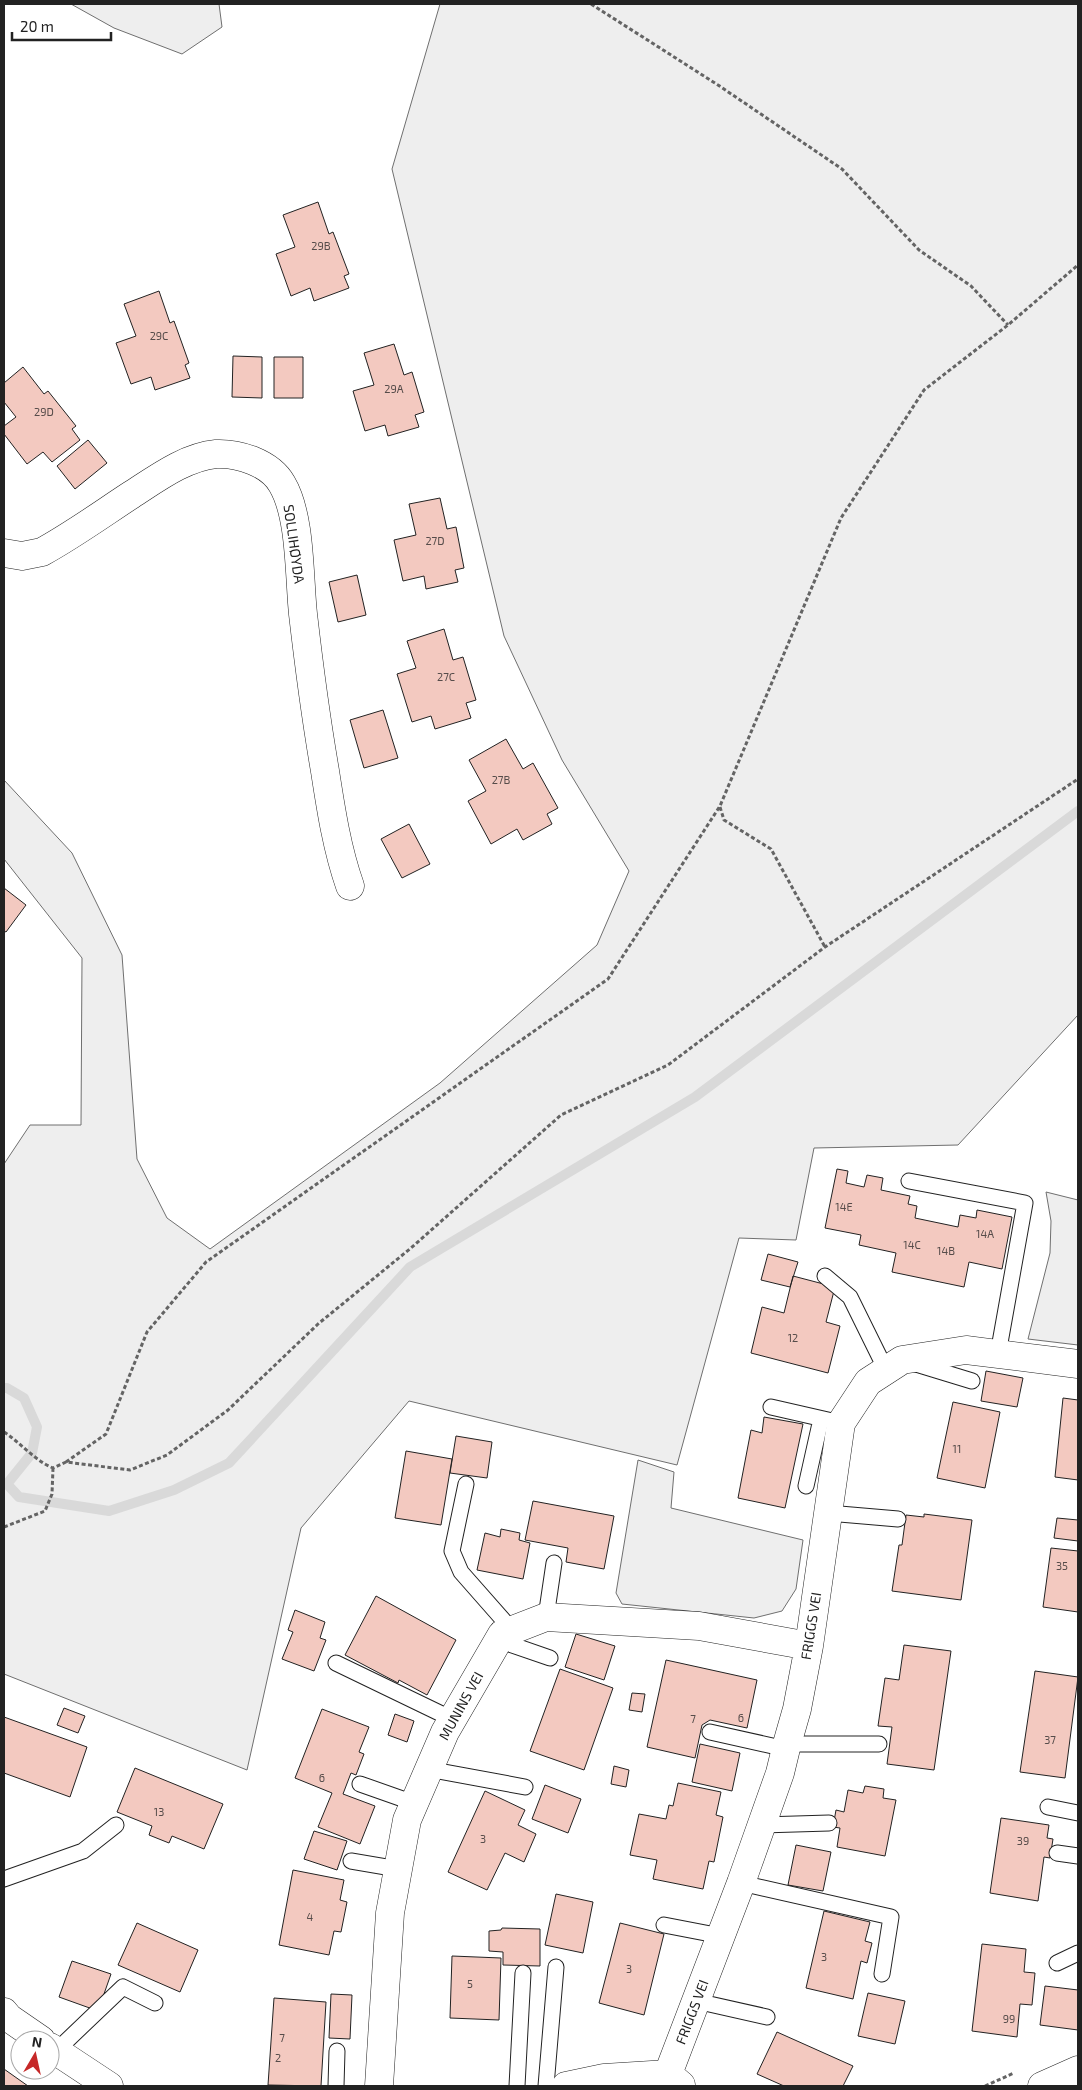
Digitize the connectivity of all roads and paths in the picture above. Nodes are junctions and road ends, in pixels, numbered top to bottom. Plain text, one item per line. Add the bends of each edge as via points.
1 (591, 4) edge
2 (1078, 265) edge
3 (1008, 325) junction
4 (4, 553) edge
5 (1078, 779) edge
6 (720, 806) junction
7 (350, 886) dead end
8 (825, 947) junction
9 (909, 1181) dead end
10 (825, 1276) dead end
11 (998, 1354) junction
12 (1078, 1364) edge
13 (894, 1365) junction
14 (972, 1381) dead end
15 (771, 1407) dead end
16 (831, 1421) junction
17 (4, 1432) edge
18 (66, 1462) junction
19 (53, 1468) junction
20 (466, 1484) dead end
21 (806, 1486) dead end
22 (828, 1513) junction
23 (898, 1519) dead end
24 (4, 1527) edge
25 (554, 1563) dead end
26 (546, 1617) junction
27 (505, 1635) junction
28 (809, 1646) junction
29 (550, 1658) dead end
30 (336, 1663) dead end
31 (452, 1719) junction
32 (710, 1732) dead end
33 (879, 1744) dead end
34 (787, 1747) junction
35 (428, 1769) junction
36 (360, 1784) dead end
37 (525, 1787) dead end
38 (414, 1803) junction
39 (1048, 1808) dead end
40 (1078, 1813) edge
41 (829, 1823) dead end
42 (116, 1825) dead end
43 (762, 1825) junction
44 (1057, 1853) dead end
45 (1078, 1856) edge
46 (351, 1861) dead end
47 (398, 1869) junction
48 (4, 1879) edge
49 (741, 1883) junction
50 (664, 1925) dead end
51 (721, 1936) junction
52 (1078, 1953) edge
53 (1057, 1964) dead end
54 (556, 1967) dead end
55 (523, 1973) dead end
56 (882, 1974) dead end
57 (696, 2001) junction
58 (155, 2003) dead end
59 (4, 2012) edge
60 (767, 2017) dead end
61 (26, 2030) edge
62 (60, 2037) edge
63 (337, 2051) dead end
64 (60, 2054) edge
65 (1078, 2070) edge
66 (675, 2080) edge
67 (100, 2084) edge
68 (336, 2086) edge
69 (379, 2086) edge
70 (517, 2086) edge
71 (546, 2086) edge
72 (566, 2086) edge
73 (1042, 2086) edge

1 - 3 path via 842,169 919,250 971,286
2 - 3 path
3 - 6 path via 924,390 841,518
4 - 7 street, SOLLIHØYDA via 22,556 42,552 162,475 203,457 227,455 266,466 281,482 294,517 318,731 332,816
5 - 8 path
6 - 8 path via 724,820 771,849
6 - 18 path via 608,979 206,1262 147,1332 106,1434
8 - 18 path via 668,1065 561,1115 411,1248 318,1324 228,1410 167,1454 130,1470
9 - 11 lane via 1025,1203
10 - 13 lane via 850,1297
11 - 12 street, FRIGGS VEI
11 - 13 street, FRIGGS VEI via 966,1350
13 - 14 lane
13 - 16 street, FRIGGS VEI via 868,1382
15 - 16 lane
16 - 21 lane
16 - 22 street, FRIGGS VEI
17 - 19 path via 20,1442 39,1462
18 - 19 path
19 - 24 path via 52,1494 46,1511
20 - 27 lane via 452,1551 461,1572
22 - 23 lane
22 - 28 street, FRIGGS VEI
25 - 26 lane
26 - 27 street
26 - 28 street via 699,1626
27 - 29 lane
27 - 31 street, MUNINS VEI
28 - 34 street, FRIGGS VEI
30 - 31 lane
31 - 35 street, MUNINS VEI
32 - 34 lane
33 - 34 lane
34 - 43 street, FRIGGS VEI
35 - 37 lane
35 - 38 street, MUNINS VEI
36 - 38 lane
38 - 47 street, MUNINS VEI via 407,1820
39 - 40 lane
41 - 43 lane
42 - 48 lane via 83,1851
43 - 49 street, FRIGGS VEI
44 - 45 lane
46 - 47 lane
47 - 69 street, MUNINS VEI via 390,1913
49 - 51 street, FRIGGS VEI
49 - 56 lane via 890,1917
50 - 51 lane
51 - 57 street, FRIGGS VEI
52 - 53 lane
54 - 71 lane
55 - 70 lane
57 - 60 lane
57 - 66 street, FRIGGS VEI
58 - 62 lane via 123,1987
59 - 61 street
63 - 68 lane
64 - 67 street
65 - 73 street
66 - 72 street via 604,2078

